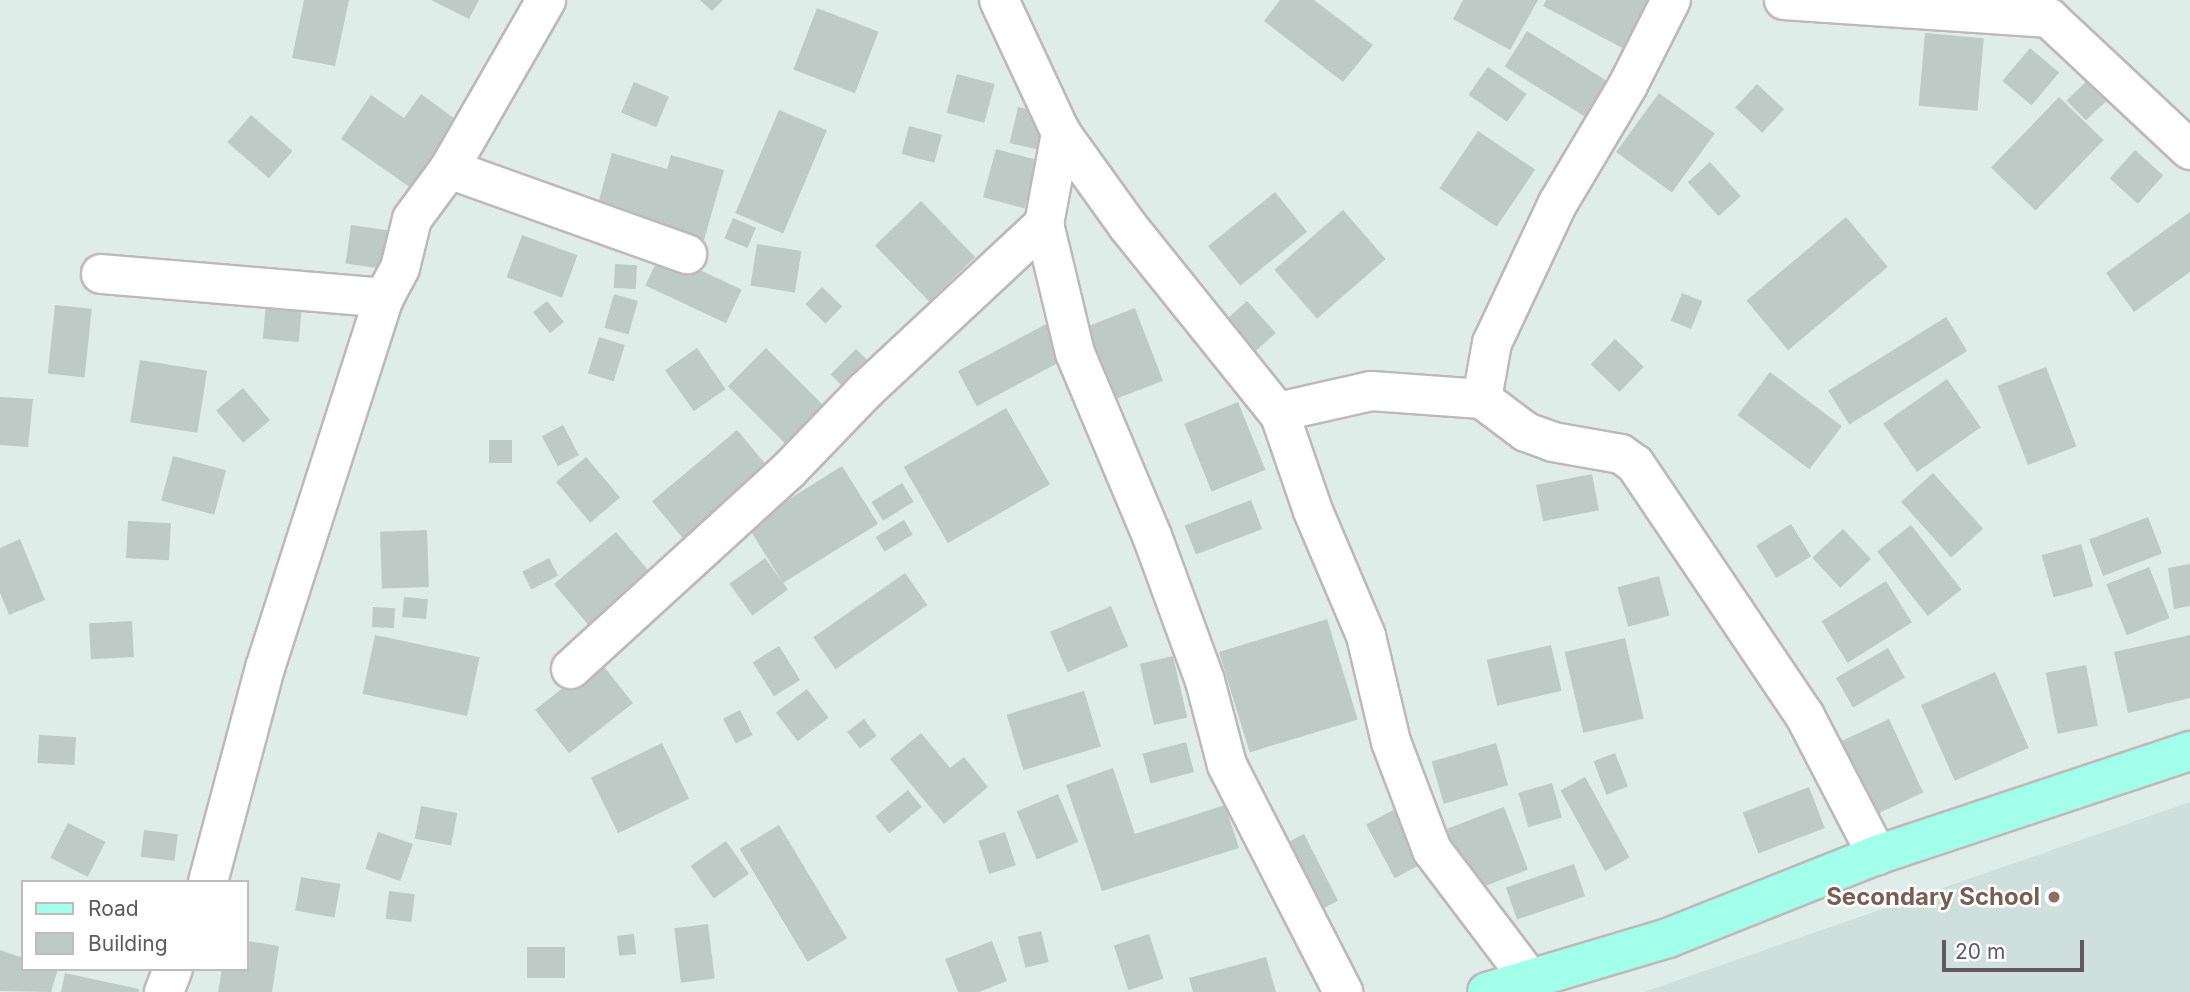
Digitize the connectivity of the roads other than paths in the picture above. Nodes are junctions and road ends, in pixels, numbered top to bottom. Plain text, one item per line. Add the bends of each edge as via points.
1 (546, 0) edge
2 (999, 0) edge
3 (1671, 0) edge
4 (1784, 0) edge
5 (1886, 3) edge
6 (2052, 9) edge
7 (1061, 133) junction
8 (2190, 150) edge
9 (449, 169) junction
10 (1044, 224) junction
11 (687, 254) dead end
12 (101, 274) dead end
13 (384, 298) junction
14 (1482, 399) junction
15 (1278, 412) junction
16 (571, 668) dead end
17 (2190, 751) edge
18 (1877, 855) junction
19 (209, 880) edge
20 (172, 971) edge
21 (1528, 977) junction
22 (164, 992) edge
23 (1343, 992) edge
24 (1487, 992) edge

1 - 9 street
2 - 7 street
3 - 14 street via 1547,226 1492,343
4 - 5 street
5 - 6 street
6 - 8 street
7 - 10 street
7 - 15 street via 1127,225
9 - 11 street
9 - 13 street via 412,219 400,268
10 - 16 street via 865,391 789,470
10 - 23 street via 1075,353 1152,536 1205,681 1227,765
12 - 13 street
13 - 19 street via 269,654
14 - 15 street via 1371,391
14 - 18 street via 1526,432 1553,442 1621,454 1647,477 1805,716
15 - 21 street via 1312,511 1366,636 1391,742 1432,850
17 - 18 main road
18 - 21 main road via 1668,938
20 - 22 street
21 - 24 main road

